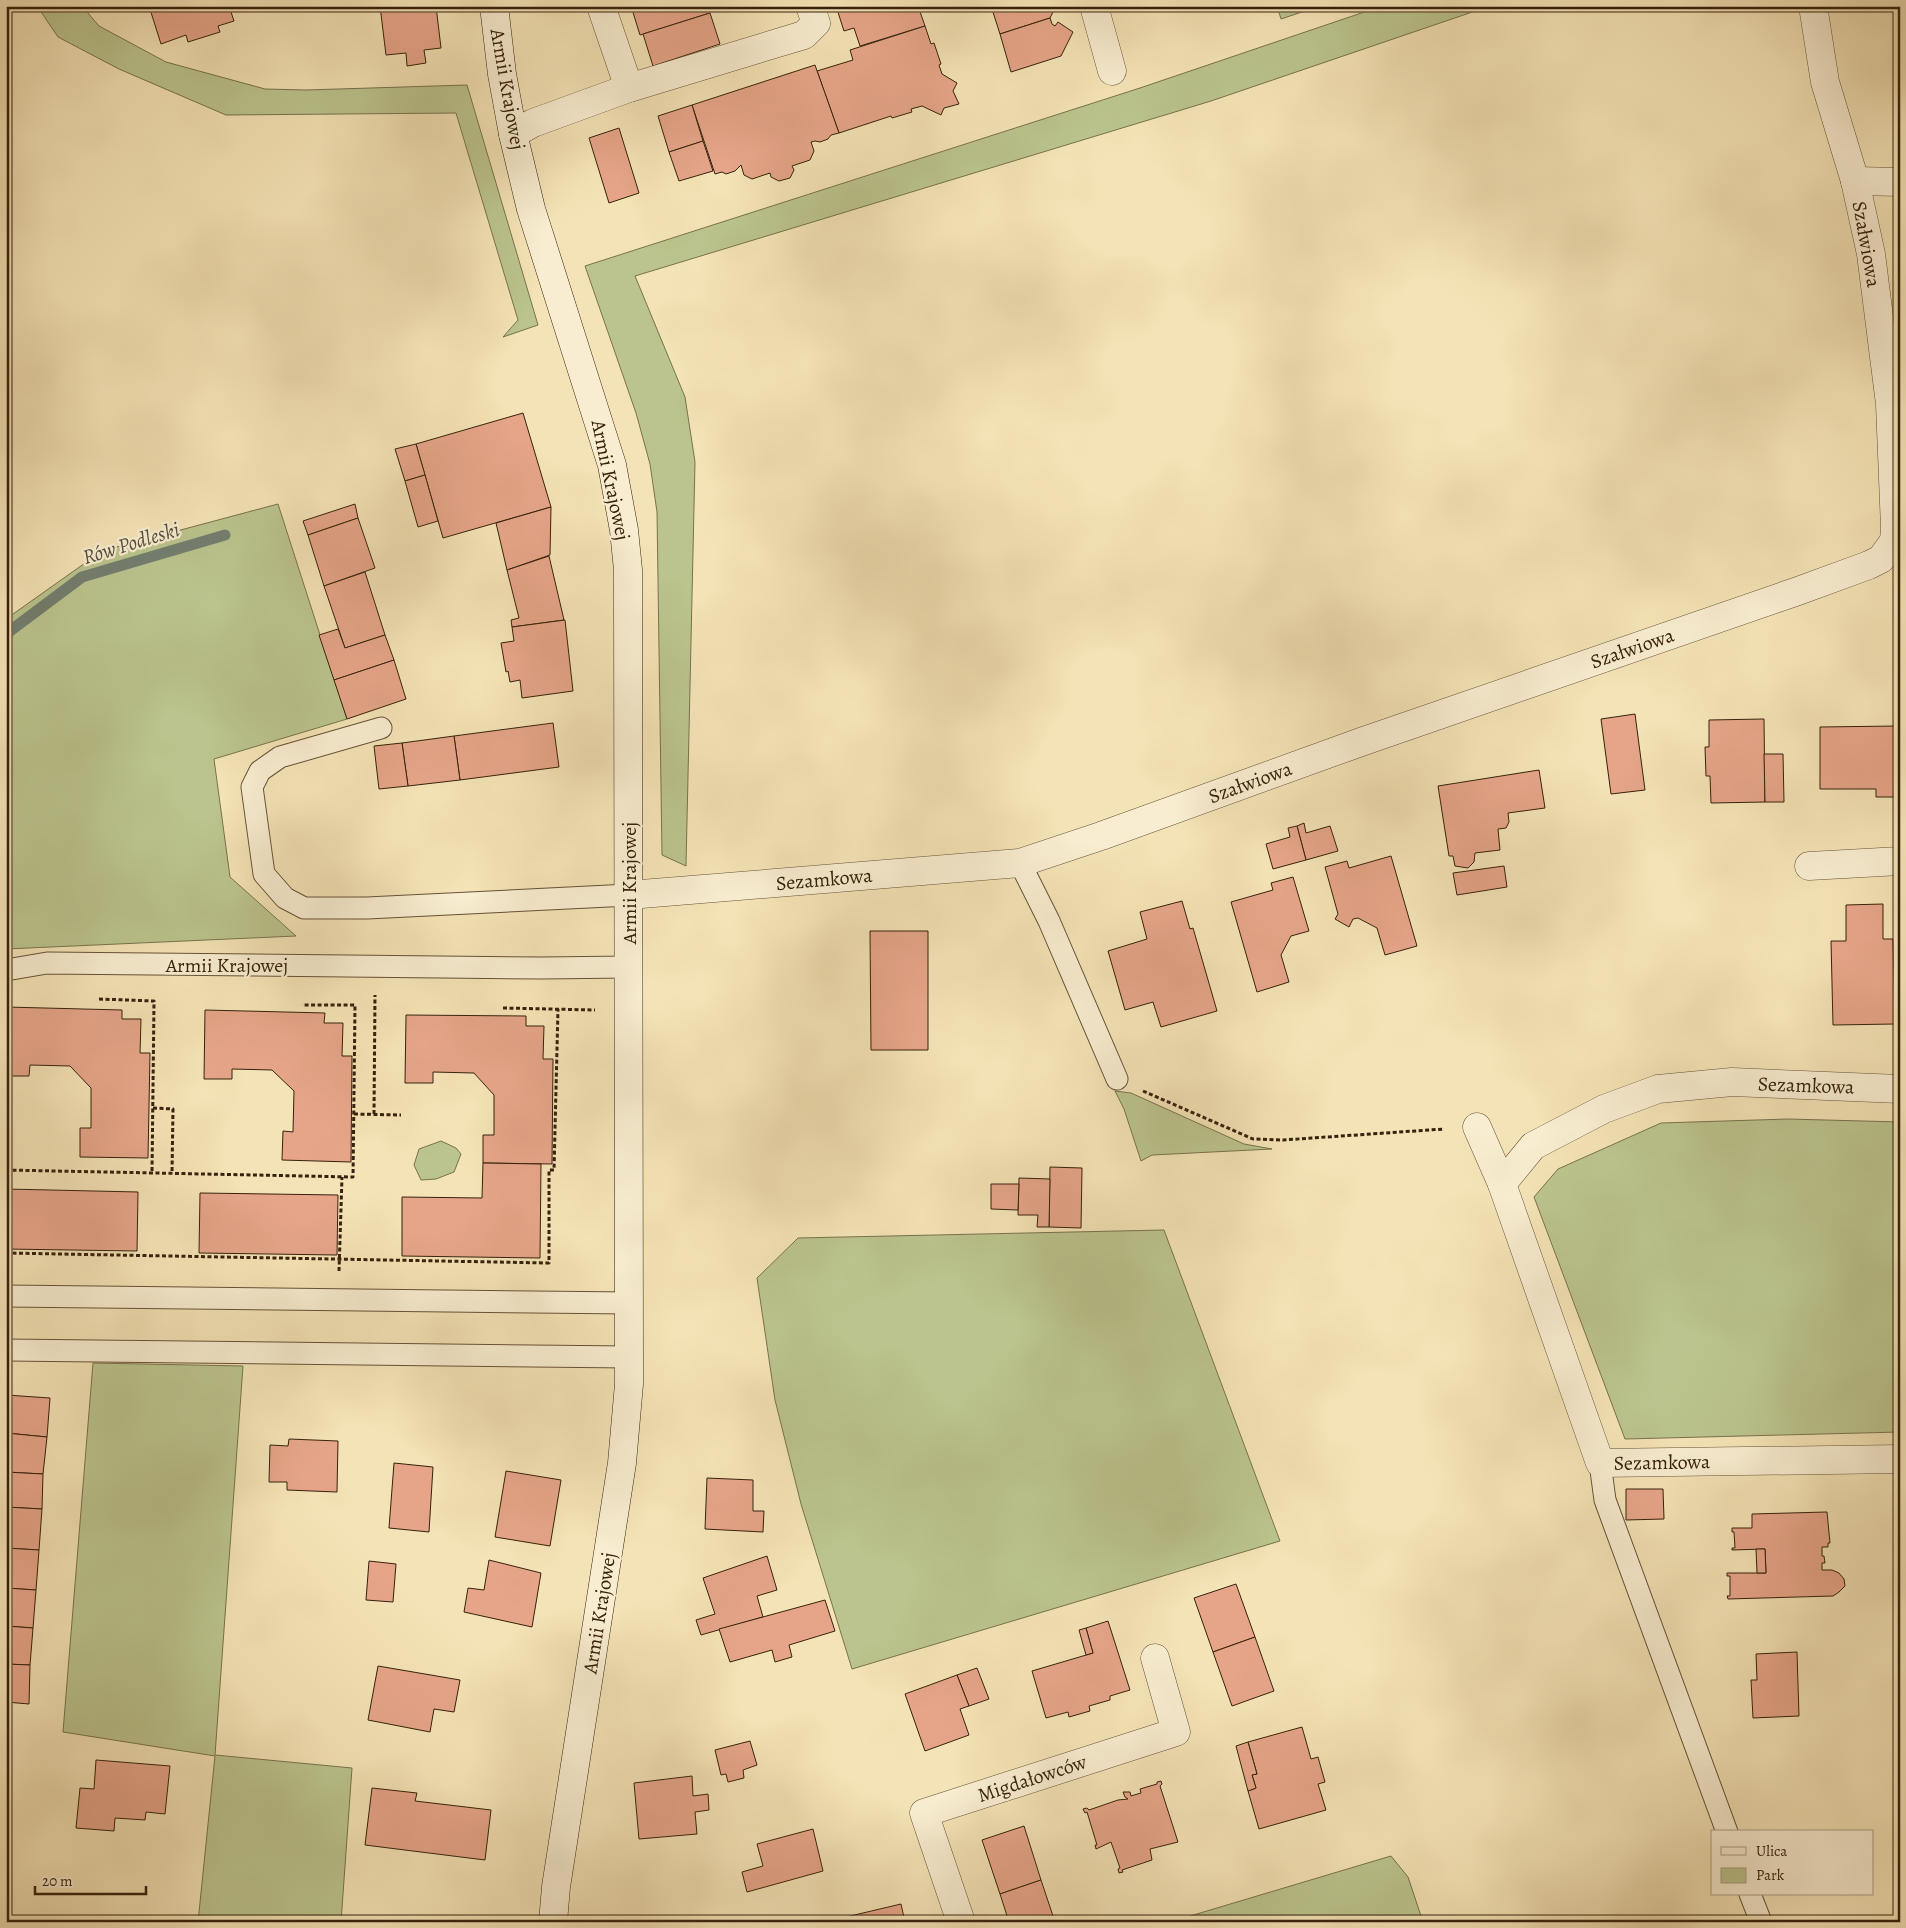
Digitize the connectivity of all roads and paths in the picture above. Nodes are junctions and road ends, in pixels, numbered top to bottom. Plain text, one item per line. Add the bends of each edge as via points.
1 (494, 6) edge
2 (601, 6) edge
3 (810, 6) edge
4 (1094, 6) edge
5 (1813, 6) edge
6 (1112, 71) dead end
7 (629, 88) junction
8 (513, 134) junction
9 (1855, 181) junction
10 (1900, 182) edge
11 (381, 728) dead end
12 (1900, 861) edge
13 (1020, 863) junction
14 (1809, 866) dead end
15 (629, 895) junction
16 (629, 966) junction
17 (6, 970) edge
18 (375, 990) dead end
19 (99, 999) dead end
20 (302, 1005) dead end
21 (503, 1008) dead end
22 (558, 1009) junction
23 (597, 1010) dead end
24 (1117, 1078) joint
25 (1900, 1089) edge
26 (153, 1108) junction
27 (354, 1114) junction
28 (374, 1114) junction
29 (401, 1115) dead end
30 (1477, 1126) joint
31 (6, 1170) edge
32 (152, 1173) junction
33 (172, 1173) junction
34 (342, 1177) junction
35 (1502, 1184) junction
36 (6, 1253) edge
37 (340, 1258) junction
38 (6, 1296) edge
39 (630, 1303) junction
40 (6, 1350) edge
41 (629, 1357) junction
42 (1900, 1459) edge
43 (1600, 1463) junction
44 (1155, 1658) dead end
45 (1727, 1830) edge
46 (1751, 1896) edge
47 (553, 1922) edge
48 (961, 1922) edge
49 (1761, 1922) edge

1 - 8 street, Armii Krajowej
2 - 7 street
3 - 7 street via 816,23 804,35
4 - 6 street
5 - 9 street, Szałwiowa via 1825,82
7 - 8 street via 533,123
8 - 15 street, Armii Krajowej via 531,209 612,465 624,530 628,570
9 - 10 street, Szałwiowa
9 - 13 street, Szałwiowa via 1871,254 1890,404 1896,528 1894,541 1881,559 1798,591
11 - 15 lane via 280,757 260,771 252,788 264,874 285,898 304,908 367,908
12 - 14 street
13 - 15 street, Sezamkowa
13 - 24 lane via 1049,921
15 - 16 street, Armii Krajowej
16 - 17 lane, Armii Krajowej via 47,964
16 - 39 street, Armii Krajowej
18 - 28 path
19 - 26 path via 154,1001
20 - 27 path via 355,1005
21 - 22 path
22 - 23 path
22 - 37 path via 554,1170 549,1170 548,1262
24 - 30 path via 1253,1139 1284,1140
25 - 35 street, Sezamkowa via 1732,1082 1658,1089 1604,1109 1533,1146
26 - 32 path
26 - 33 path via 173,1109
27 - 28 path
27 - 34 path via 353,1177
28 - 29 path
30 - 35 street, Sezamkowa
31 - 32 path
32 - 33 path
33 - 34 path
34 - 37 path
35 - 43 street, Sezamkowa
36 - 37 path
38 - 39 lane
39 - 41 street, Armii Krajowej
40 - 41 lane
41 - 47 street, Armii Krajowej via 622,1463
42 - 43 street, Sezamkowa
43 - 45 lane via 1606,1500
44 - 48 street, Migdałowców via 1176,1732 924,1813
46 - 49 lane

